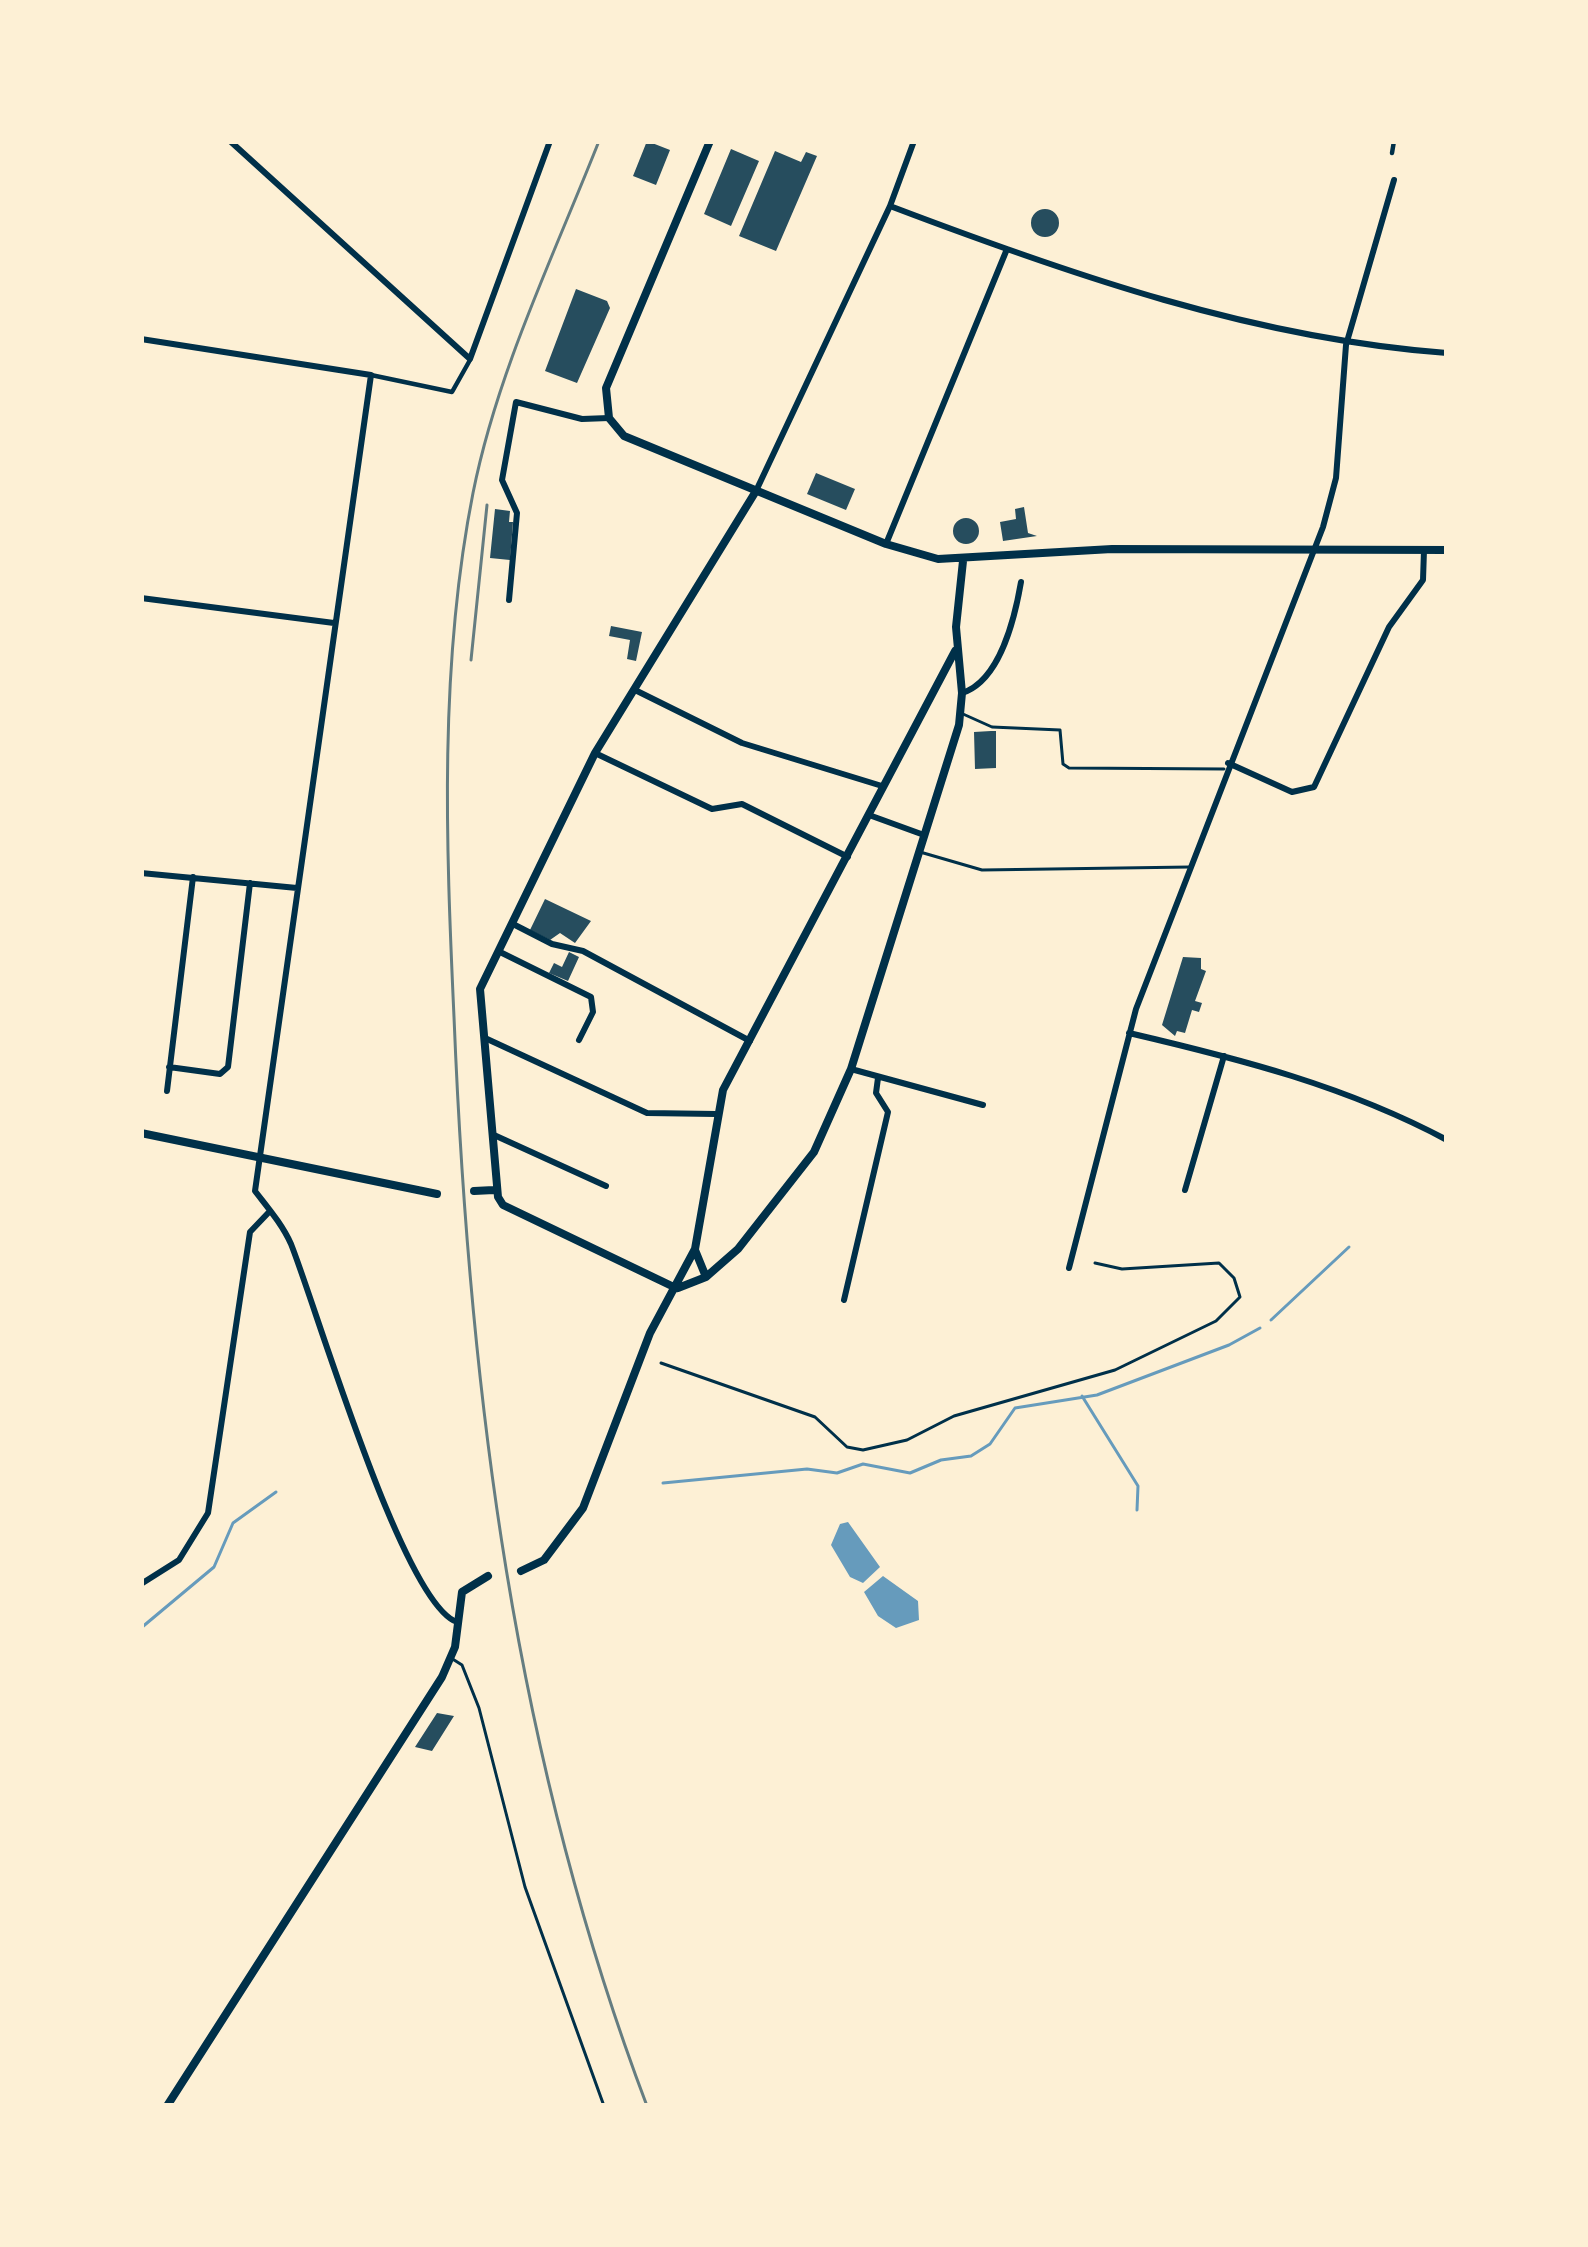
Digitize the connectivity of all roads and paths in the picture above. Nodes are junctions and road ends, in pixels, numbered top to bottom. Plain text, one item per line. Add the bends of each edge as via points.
1 (230, 141) edge
2 (550, 141) edge
3 (710, 141) edge
4 (914, 141) edge
5 (1394, 141) edge
6 (1392, 153) dead end
7 (1394, 180) dead end
8 (890, 206) junction
9 (1007, 249) junction
10 (141, 339) edge
11 (1346, 345) junction
12 (1447, 353) edge
13 (470, 359) junction
14 (371, 375) junction
15 (609, 418) junction
16 (756, 491) junction
17 (886, 544) junction
18 (1316, 550) junction
19 (1424, 550) junction
20 (1447, 550) edge
21 (963, 561) junction
22 (1021, 582) dead end
23 (141, 598) edge
24 (509, 600) dead end
25 (334, 623) junction
26 (955, 651) junction
27 (634, 689) junction
28 (962, 693) junction
29 (961, 714) junction
30 (595, 753) junction
31 (1227, 766) junction
32 (882, 786) junction
33 (869, 815) junction
34 (924, 835) junction
35 (919, 852) junction
36 (848, 857) junction
37 (1190, 867) junction
38 (141, 873) edge
39 (193, 877) junction
40 (250, 883) junction
41 (297, 888) junction
42 (512, 923) junction
43 (498, 951) junction
44 (1129, 1034) junction
45 (484, 1037) junction
46 (579, 1040) dead end
47 (750, 1041) junction
48 (1224, 1056) junction
49 (169, 1067) junction
50 (851, 1069) junction
51 (878, 1078) junction
52 (167, 1091) dead end
53 (982, 1105) dead end
54 (716, 1114) junction
55 (141, 1133) edge
56 (490, 1133) junction
57 (1447, 1140) edge
58 (258, 1157) junction
59 (606, 1186) dead end
60 (494, 1190) junction
61 (1185, 1190) dead end
62 (474, 1192) dead end
63 (436, 1194) dead end
64 (270, 1211) junction
65 (694, 1249) junction
66 (1094, 1263) dead end
67 (1069, 1268) dead end
68 (706, 1277) junction
69 (676, 1288) junction
70 (844, 1300) dead end
71 (661, 1364) dead end
72 (521, 1571) dead end
73 (488, 1576) dead end
74 (141, 1584) edge
75 (457, 1622) junction
76 (452, 1658) junction
77 (167, 2106) edge
78 (604, 2106) edge

1 - 13 street
2 - 13 street
3 - 15 street via 610,377
4 - 8 street
5 - 6 street
7 - 11 street
8 - 9 street
8 - 16 street
9 - 11 street
9 - 17 street
10 - 14 street
11 - 12 street
11 - 18 street via 1336,478
13 - 14 street via 452,392
14 - 25 street
15 - 16 street via 624,436
15 - 24 street via 572,418 516,402 502,480 517,512
16 - 17 street
16 - 27 street
17 - 21 street
18 - 19 street
18 - 21 street via 1094,549
18 - 31 street
19 - 20 street
19 - 31 street via 1423,580 1389,627 1314,787 1292,792
21 - 26 street
22 - 28 street via 989,675
23 - 25 street
25 - 41 street
26 - 28 street
26 - 32 street
27 - 30 street
27 - 32 street via 744,744
28 - 29 street
29 - 31 lane via 992,727 1060,730 1069,768
29 - 34 street
30 - 36 street via 712,809 742,804
30 - 42 street
31 - 37 street
32 - 33 street
33 - 34 street
33 - 36 street
34 - 35 street
35 - 37 lane via 982,870
35 - 50 street
36 - 47 street
37 - 44 street
38 - 39 street
39 - 40 street
39 - 49 street
40 - 41 street
40 - 49 street via 228,1067 220,1074
41 - 58 street
42 - 43 street
42 - 47 street via 600,959
43 - 45 street via 480,989
43 - 46 street via 591,997
44 - 48 street
44 - 67 street
45 - 54 street via 647,1113
45 - 56 street
47 - 54 street
48 - 57 street via 1373,1101
48 - 61 street
49 - 52 street
50 - 51 street
50 - 68 street via 796,1180
51 - 53 street
51 - 70 street via 876,1093 888,1112
54 - 65 street
55 - 58 street
56 - 59 street
56 - 60 street
58 - 63 street
58 - 64 street via 255,1191
60 - 62 street
60 - 69 street via 503,1205
64 - 74 street via 248,1239 208,1513 179,1560
64 - 75 street via 290,1243 405,1557 439,1610
65 - 68 street
65 - 69 street
66 - 71 path via 1219,1263 1240,1297 1216,1321 1115,1370 863,1450 847,1447 815,1417
68 - 69 street
69 - 72 street via 650,1333 583,1508 544,1560
73 - 75 street via 462,1592
75 - 76 street
76 - 77 street
76 - 78 lane via 479,1708 525,1887

